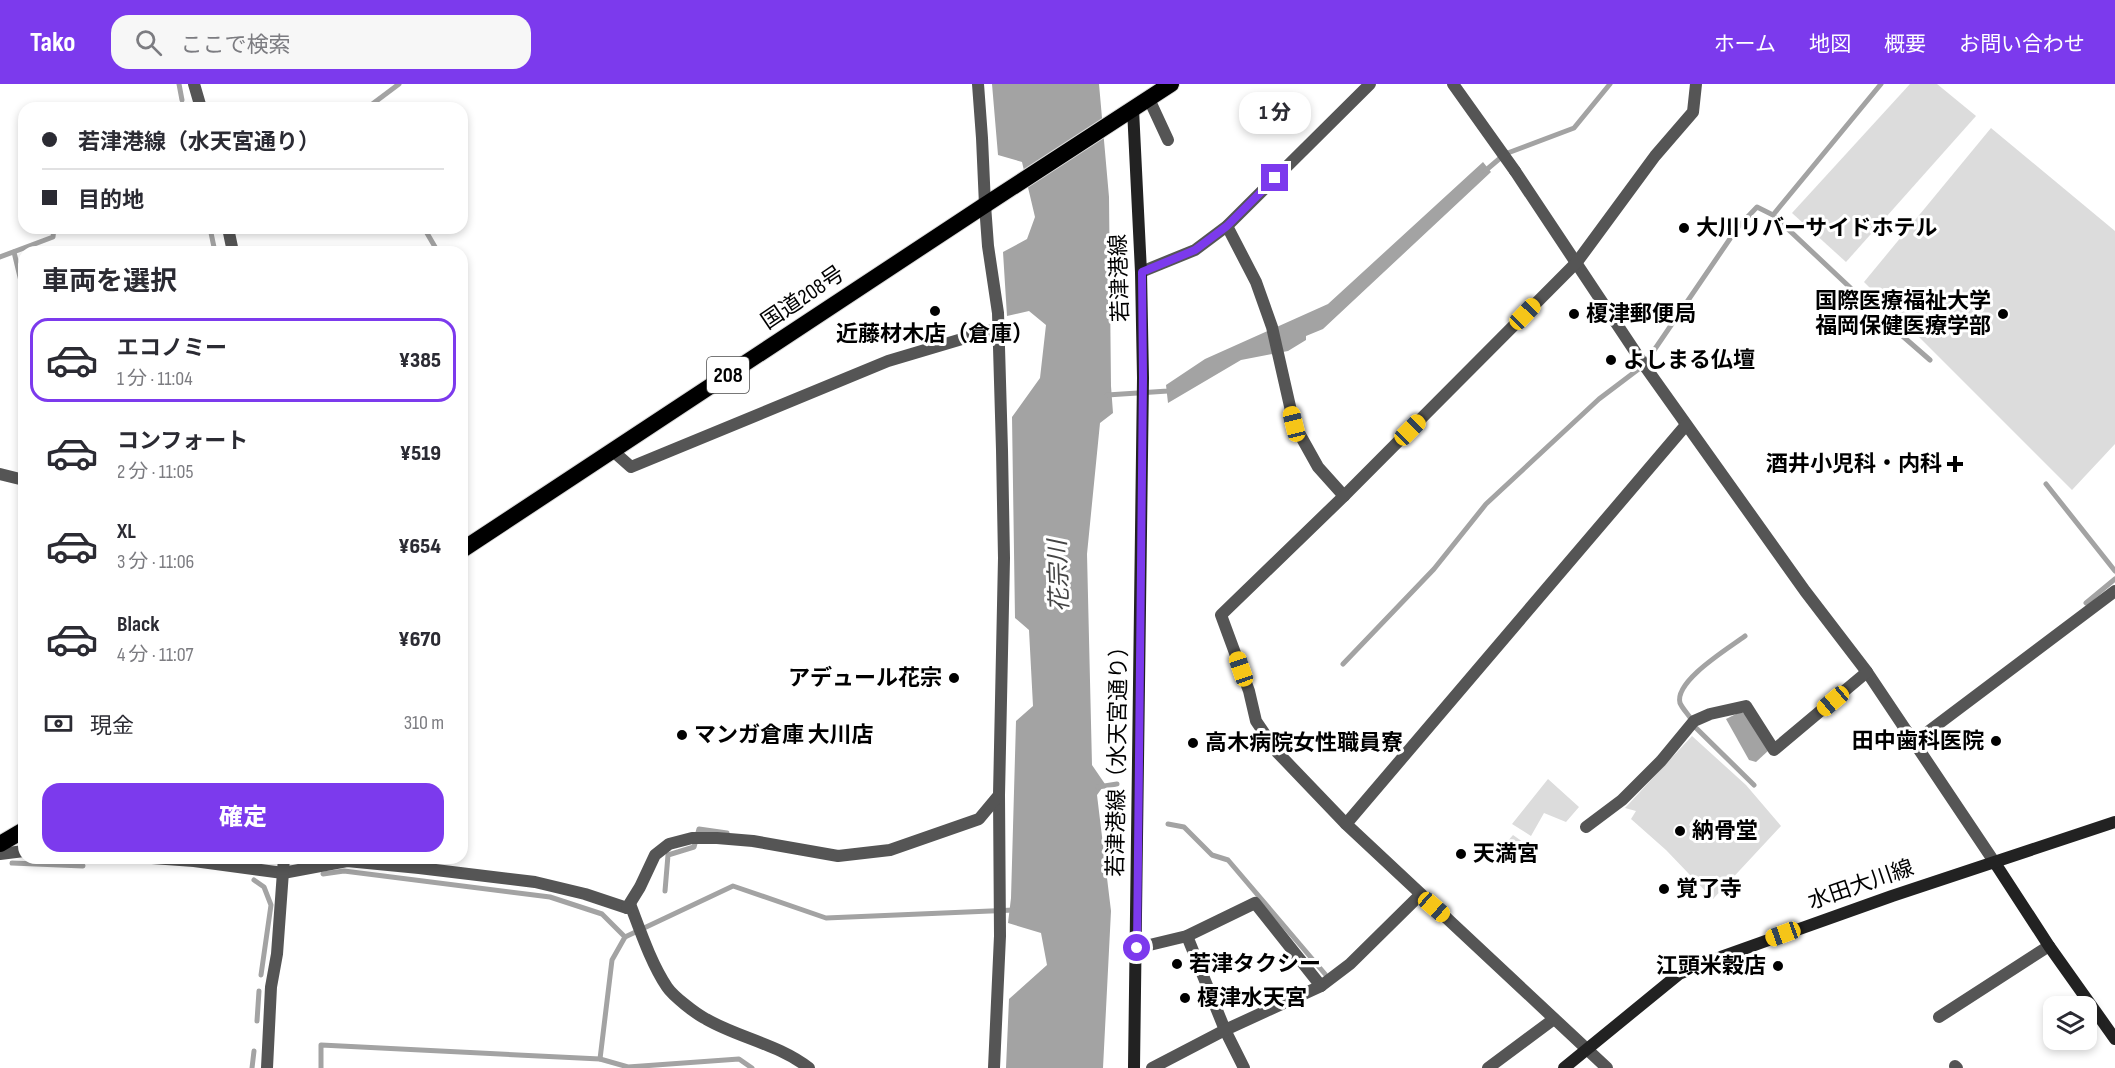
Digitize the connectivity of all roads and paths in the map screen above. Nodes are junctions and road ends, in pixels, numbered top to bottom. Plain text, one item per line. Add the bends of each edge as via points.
1 (194, 84) edge
2 (978, 84) edge
3 (1371, 84) edge
4 (1453, 84) edge
5 (1696, 84) edge
6 (1166, 85) edge
7 (1149, 99) junction
8 (199, 102) edge
9 (1133, 109) junction
10 (1168, 140) dead end
11 (989, 202) junction
12 (1227, 226) junction
13 (1577, 262) junction
14 (1142, 272) junction
15 (999, 328) junction
16 (1686, 425) junction
17 (1142, 445) joint
18 (613, 451) junction
19 (0, 474) edge
20 (18, 478) edge
21 (1344, 496) junction
22 (468, 546) edge
23 (2115, 591) edge
24 (1867, 672) junction
25 (1929, 731) dead end
26 (999, 795) junction
27 (2115, 822) edge
28 (1346, 824) junction
29 (1586, 827) dead end
30 (18, 834) edge
31 (0, 844) edge
32 (18, 852) edge
33 (0, 854) edge
34 (1995, 863) junction
35 (216, 864) edge
36 (284, 864) edge
37 (331, 864) edge
38 (378, 864) edge
39 (283, 873) junction
40 (1420, 895) junction
41 (628, 906) junction
42 (1187, 936) junction
43 (2049, 946) junction
44 (1137, 948) junction
45 (1321, 986) junction
46 (1939, 1017) dead end
47 (1554, 1019) junction
48 (1225, 1030) junction
49 (2115, 1039) edge
50 (1588, 1049) junction
51 (267, 1068) edge
52 (809, 1068) edge
53 (994, 1068) edge
54 (1136, 1068) edge
55 (1152, 1068) edge
56 (1244, 1068) edge
57 (1488, 1068) edge
58 (1564, 1068) edge
59 (1607, 1068) edge

1 - 8 street
2 - 11 street
3 - 12 street
4 - 13 street
5 - 13 street via 1693,111 1654,156
6 - 7 highway, 国道208号 / 208
7 - 9 highway, 国道208号 / 208
7 - 10 street
9 - 11 highway, 国道208号 / 208
9 - 14 main road, 若津港線
11 - 15 street via 988,246
11 - 18 highway, 国道208号 / 208
12 - 14 street via 1195,250
12 - 21 street via 1256,282 1273,328 1294,424 1318,467
13 - 16 street
13 - 21 street
14 - 17 main road, 若津港線
15 - 18 street via 888,361 631,467
15 - 26 street via 1004,558
16 - 24 street
16 - 28 street
17 - 44 main road, 若津港線（水天宮通り）
18 - 22 highway, 国道208号 / 208
19 - 20 street
21 - 28 street via 1221,615 1256,721 1276,752
23 - 25 street
24 - 29 street via 1774,750 1746,706 1694,721 1630,792
24 - 34 street
26 - 41 street via 979,819 890,850 838,856 717,838 669,844 655,855
26 - 53 street via 1000,920
27 - 34 main road, 水田大川線
28 - 40 street
30 - 31 highway
32 - 33 street
34 - 43 main road
34 - 50 main road, 水田大川線 via 1679,974
35 - 39 street
36 - 39 street
37 - 39 street
38 - 41 street via 535,882
39 - 51 street
40 - 45 street via 1350,964
40 - 47 street
41 - 52 street via 668,988 705,1019 760,1041
42 - 44 street
42 - 45 street via 1255,903
42 - 48 street
43 - 46 street
43 - 49 main road
44 - 54 main road, 若津港線（水天宮通り）
45 - 48 street
47 - 50 street
47 - 57 street
48 - 55 street
48 - 56 street
50 - 58 main road, 水田大川線
50 - 59 street

